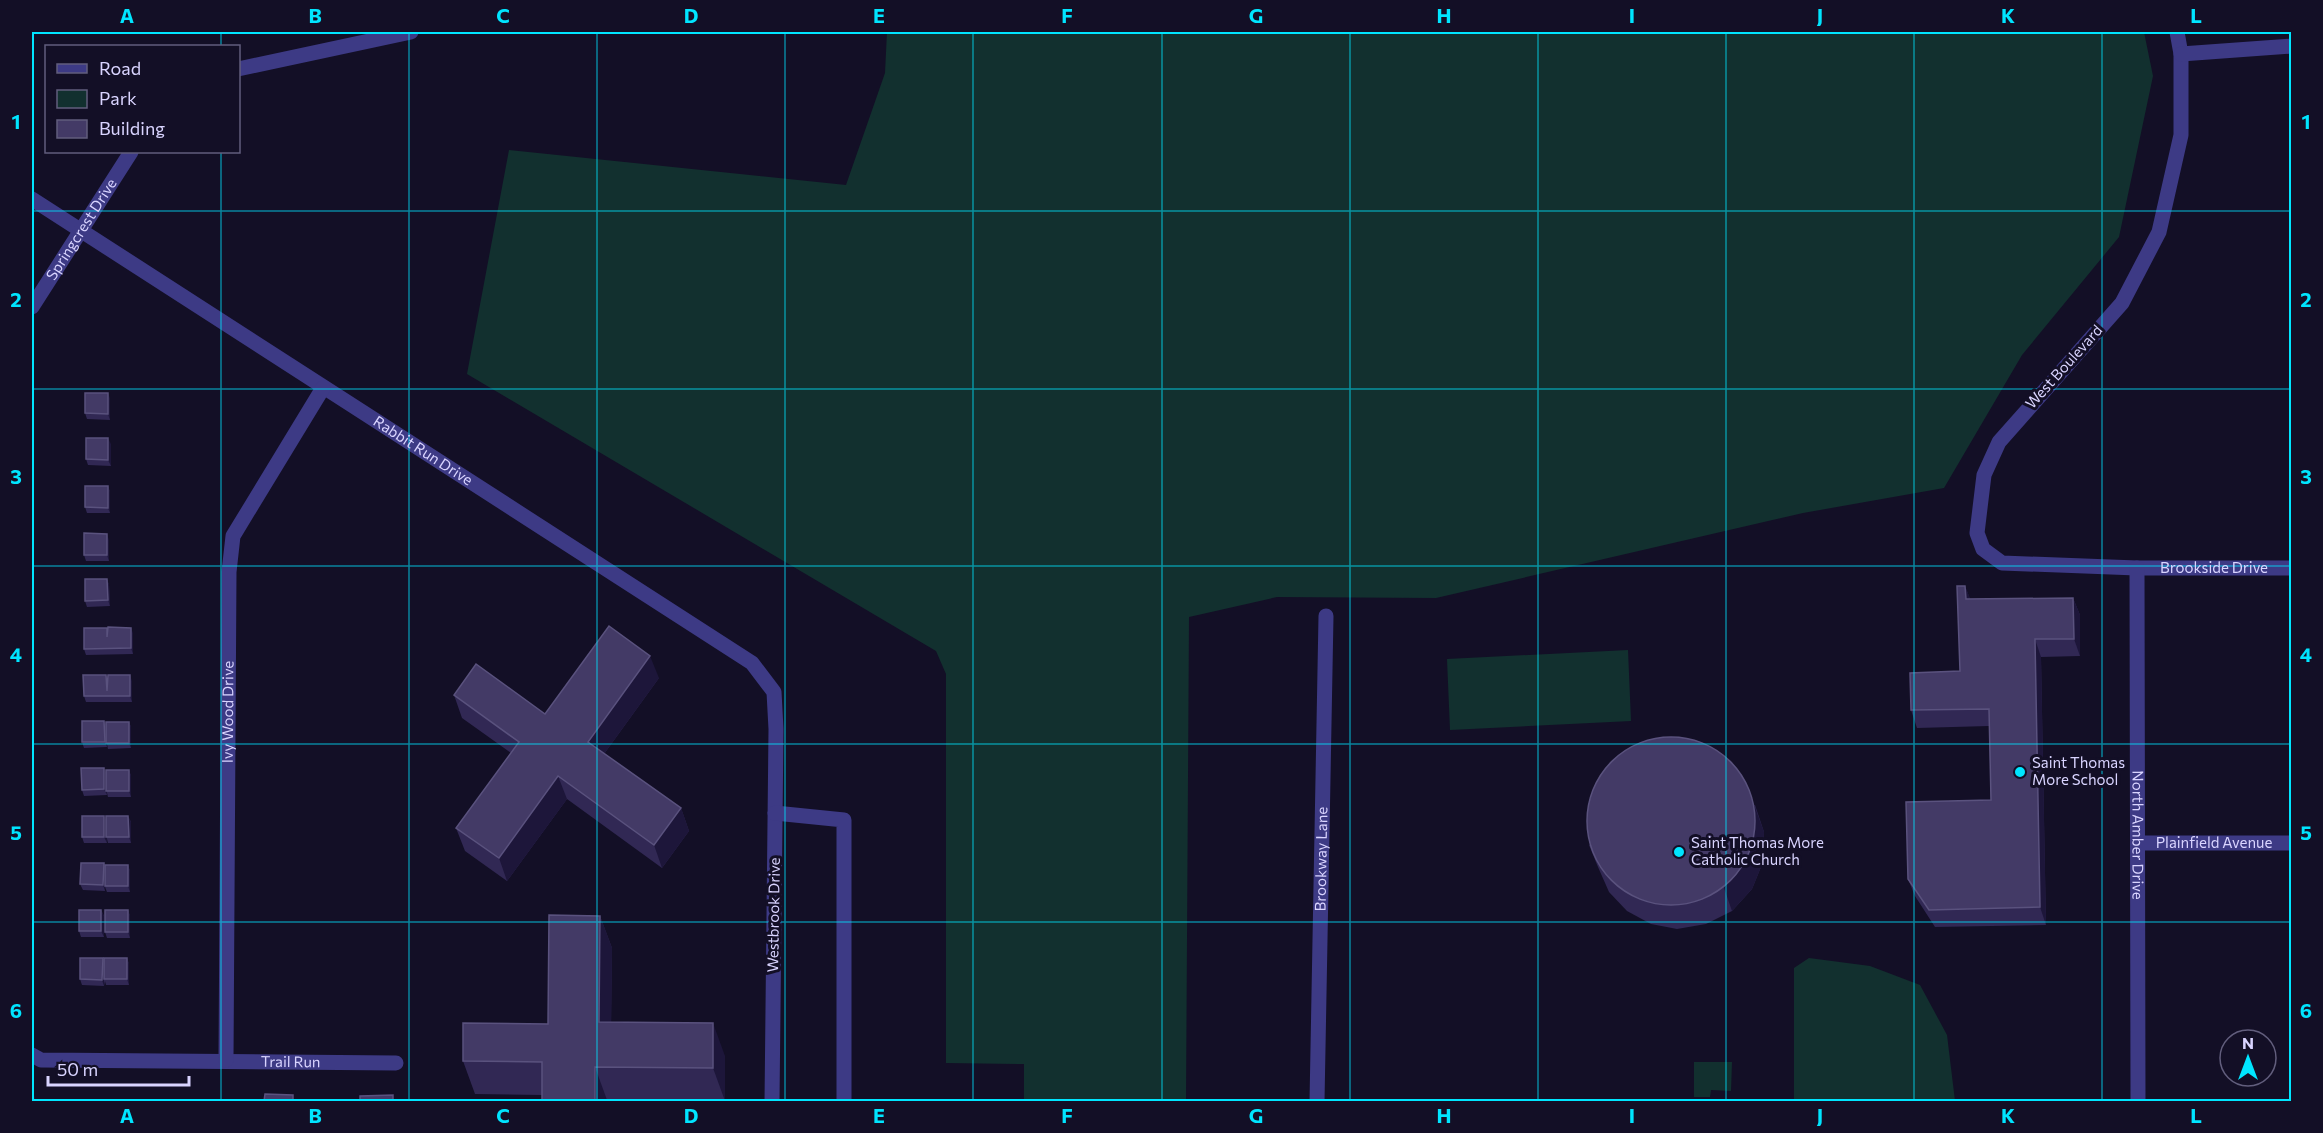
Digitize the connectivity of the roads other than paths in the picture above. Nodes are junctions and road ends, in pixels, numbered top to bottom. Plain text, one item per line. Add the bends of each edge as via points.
1 (411, 32) edge
2 (2177, 32) edge
3 (2292, 46) edge
4 (2181, 54) junction
5 (240, 69) edge
6 (129, 153) edge
7 (32, 199) edge
8 (82, 231) junction
9 (32, 307) edge
10 (323, 388) junction
11 (2137, 568) junction
12 (2292, 568) edge
13 (1326, 616) dead end
14 (776, 729) joint
15 (775, 813) junction
16 (2138, 843) junction
17 (2292, 843) edge
18 (36, 1058) edge
19 (226, 1060) junction
20 (396, 1062) dead end
21 (772, 1101) edge
22 (844, 1101) edge
23 (1317, 1101) edge
24 (2138, 1101) edge

1 - 5 street
2 - 4 street, West Boulevard
3 - 4 street
4 - 11 street, West Boulevard via 2181,135 2159,232 2122,303 1999,442 1984,475 1978,513 1977,533 1983,549 2002,563
6 - 8 street, Springcrest Drive
7 - 8 street, Rabbit Run Drive
8 - 9 street, Springcrest Drive
8 - 10 street, Rabbit Run Drive
10 - 14 street, Rabbit Run Drive via 752,663 774,692
10 - 19 street, Ivy Wood Drive via 233,536 229,572
11 - 12 street, Brookside Drive
11 - 16 street, North Amber Drive
13 - 23 street, Brookway Lane
14 - 15 street, Westbrook Drive
15 - 21 street, Westbrook Drive
15 - 22 street via 844,820
16 - 17 street, Plainfield Avenue
16 - 24 street, North Amber Drive
18 - 19 street, Trail Run
19 - 20 street, Trail Run

